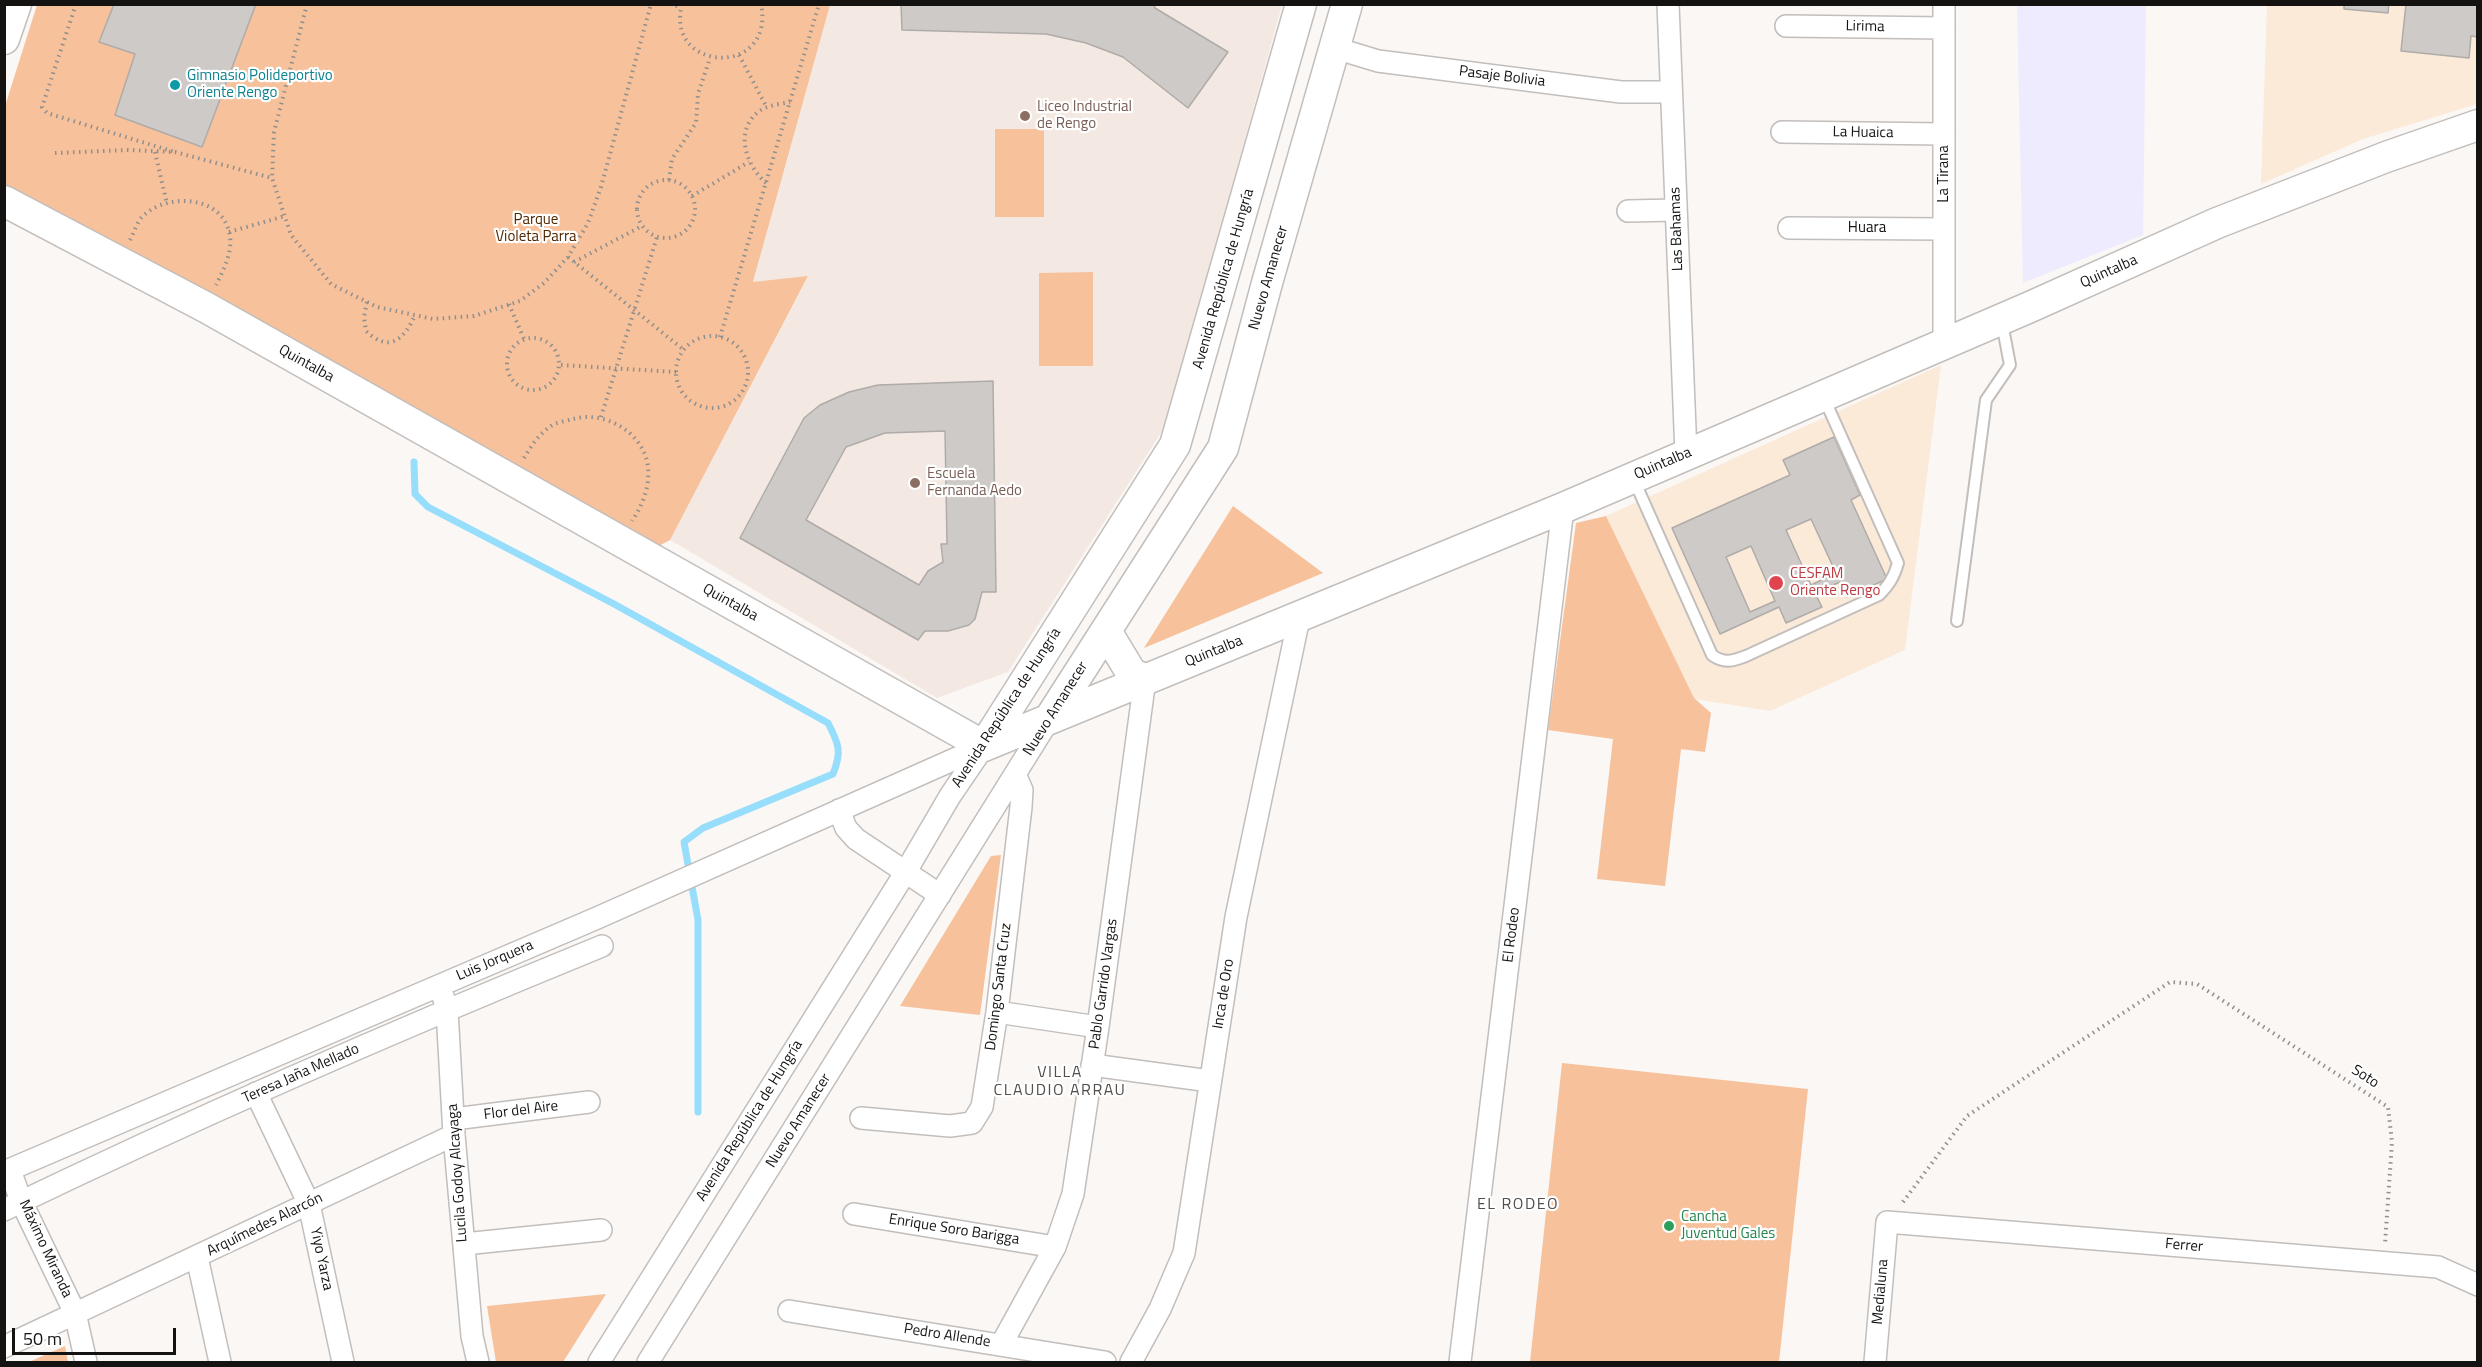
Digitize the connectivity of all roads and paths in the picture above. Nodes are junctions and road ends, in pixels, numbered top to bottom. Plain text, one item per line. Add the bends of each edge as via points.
1 (16, 4) edge
2 (76, 4) edge
3 (307, 4) edge
4 (651, 4) edge
5 (670, 4) edge
6 (761, 4) edge
7 (819, 4) edge
8 (1301, 4) edge
9 (1347, 4) edge
10 (1668, 4) edge
11 (1944, 4) edge
12 (682, 6) edge
13 (1786, 26) dead end
14 (1944, 28) junction
15 (4, 39) edge
16 (1335, 48) junction
17 (739, 55) junction
18 (710, 58) junction
19 (1671, 92) junction
20 (790, 102) junction
21 (767, 108) junction
22 (2478, 125) edge
23 (1782, 132) dead end
24 (1944, 134) junction
25 (155, 152) junction
26 (175, 152) junction
27 (55, 153) dead end
28 (749, 162) junction
29 (272, 178) junction
30 (669, 180) junction
31 (766, 183) junction
32 (692, 196) junction
33 (4, 201) edge
34 (167, 204) junction
35 (1676, 210) junction
36 (1628, 211) dead end
37 (285, 216) junction
38 (642, 226) junction
39 (1789, 228) dead end
40 (1944, 229) junction
41 (229, 232) junction
42 (657, 237) junction
43 (568, 257) junction
44 (120, 262) junction
45 (574, 262) junction
46 (1225, 275) junction
47 (1267, 283) junction
48 (367, 302) junction
49 (509, 304) junction
50 (207, 308) junction
51 (636, 312) junction
52 (415, 315) junction
53 (2001, 320) junction
54 (720, 337) junction
55 (524, 339) junction
56 (1944, 344) junction
57 (684, 350) junction
58 (561, 365) junction
59 (617, 369) junction
60 (676, 372) junction
61 (1823, 395) junction
62 (601, 417) junction
63 (1686, 454) junction
64 (1633, 477) junction
65 (512, 480) junction
66 (1563, 508) junction
67 (616, 540) junction
68 (1299, 618) junction
69 (1957, 621) dead end
70 (1106, 631) junction
71 (1145, 679) junction
72 (1050, 718) junction
73 (984, 746) junction
74 (1015, 774) junction
75 (838, 810) junction
76 (905, 873) junction
77 (940, 894) junction
78 (602, 945) dead end
79 (440, 984) junction
80 (447, 1010) junction
81 (997, 1012) junction
82 (1098, 1027) junction
83 (1092, 1065) junction
84 (1210, 1081) junction
85 (256, 1094) junction
86 (589, 1102) dead end
87 (861, 1118) dead end
88 (454, 1127) junction
89 (7, 1171) edge
90 (309, 1204) junction
91 (13, 1206) edge
92 (854, 1214) dead end
93 (1887, 1222) junction
94 (601, 1230) dead end
95 (464, 1244) junction
96 (1054, 1247) junction
97 (197, 1257) junction
98 (2384, 1263) junction
99 (2478, 1285) edge
100 (789, 1311) dead end
101 (75, 1313) junction
102 (1001, 1345) junction
103 (4, 1347) edge
104 (86, 1362) edge
105 (220, 1362) edge
106 (343, 1362) edge
107 (478, 1362) edge
108 (599, 1362) edge
109 (648, 1362) edge
110 (1105, 1362) edge
111 (1131, 1362) edge
112 (1460, 1362) edge
113 (1875, 1362) edge

1 - 15 street
2 - 26 path via 42,107 47,113
3 - 29 path via 274,132
4 - 43 path via 601,187 588,223
5 - 12 path
6 - 17 path via 762,29 757,40
7 - 20 path
8 - 46 street, Avenida República de Hungría
9 - 16 street, Nuevo Amanecer
10 - 19 street, Las Bahamas
11 - 14 street, La Tirana
12 - 18 path via 681,28 687,41
13 - 14 street, Lirima
14 - 24 street, La Tirana
16 - 19 street, Pasaje Bolivia via 1378,62 1621,92
16 - 47 street, Nuevo Amanecer
17 - 18 path
17 - 21 path
18 - 30 path via 698,94 696,123 672,159
19 - 35 street, Las Bahamas
20 - 21 path
20 - 31 path
21 - 28 path via 758,112 748,126 744,145
22 - 53 street, Quintalba via 2386,156 2217,223
23 - 24 street, La Huaica
24 - 40 street, La Tirana
25 - 26 path
25 - 27 path
25 - 34 path
26 - 29 path
28 - 31 path
28 - 32 path
29 - 37 path
30 - 32 path via 687,188
30 - 38 path via 651,184 639,199
31 - 54 path
32 - 42 path via 695,216 685,232 667,239
33 - 44 street, Quintalba
34 - 41 path via 195,201 209,206
34 - 44 path via 142,217
35 - 36 street
35 - 63 street, Las Bahamas
37 - 41 path
37 - 48 path via 291,235 331,284
38 - 42 path
38 - 45 path
39 - 40 street, Huara
40 - 56 street, La Tirana
41 - 50 path via 225,267
42 - 51 path
43 - 45 path
43 - 49 path via 544,283 520,301
44 - 50 street, Quintalba
45 - 51 path
46 - 47 street
46 - 73 street, Avenida República de Hungría via 1175,445
47 - 70 street, Nuevo Amanecer via 1223,448
48 - 52 path
48 - 52 path via 366,331 376,340 390,344 400,339
49 - 52 path via 474,316 433,319
49 - 55 path
50 - 65 street, Quintalba
51 - 57 path
51 - 59 path
53 - 56 street, Quintalba
53 - 69 lane via 2010,365 1986,400
54 - 57 path via 696,339
54 - 60 path via 740,349 748,371 747,383 732,403 709,409 687,400
55 - 58 path via 548,343
55 - 58 path via 510,350 506,368 508,376 521,388 546,387
56 - 61 street, Quintalba
57 - 60 path
58 - 59 path
59 - 60 path
59 - 62 path
61 - 63 street, Quintalba
61 - 64 lane via 1898,563 1889,586 1879,595 1746,656 1720,661 1712,655
62 - 65 path via 578,417 552,425 532,444
62 - 67 path via 622,426 640,447 648,467 646,491 634,518
63 - 64 street, Quintalba
64 - 66 street, Quintalba
65 - 67 street, Quintalba
66 - 68 street, Quintalba
66 - 112 street, El Rodeo
67 - 73 street, Quintalba
68 - 71 street, Quintalba
68 - 84 street, Inca de Oro via 1236,917
70 - 71 street via 1132,674
70 - 72 street, Nuevo Amanecer
71 - 72 street, Quintalba
71 - 82 street, Pablo Garrido Vargas
72 - 73 street, Quintalba
72 - 74 street, Nuevo Amanecer
73 - 75 street, Luis Jorquera
73 - 76 street, Avenida República de Hungría
74 - 77 street, Nuevo Amanecer
74 - 81 street, Domingo Santa Cruz via 1022,790 1021,807
75 - 76 street via 856,839
75 - 79 street, Luis Jorquera
76 - 77 street
76 - 108 street, Avenida República de Hungría
77 - 109 street, Nuevo Amanecer
78 - 80 street, Teresa Jaña Mellado
79 - 80 street, Lucila Godoy Alcayaga
79 - 89 street, Luis Jorquera
80 - 85 street, Teresa Jaña Mellado
80 - 88 street, Lucila Godoy Alcayaga
81 - 82 street
81 - 87 street, Domingo Santa Cruz via 982,1107 972,1123 950,1126
82 - 83 street, Pablo Garrido Vargas
83 - 84 street
83 - 96 street, Pablo Garrido Vargas via 1073,1194
84 - 111 street, Inca de Oro via 1184,1253
85 - 90 street, Yiyo Yarza
85 - 91 street, Teresa Jaña Mellado
86 - 88 street, Flor del Aire
88 - 90 street, Arquímedes Alarcón
88 - 95 street, Lucila Godoy Alcayaga
89 - 91 street, Máximo Miranda
90 - 97 street, Arquímedes Alarcón
90 - 106 street, Yiyo Yarza
91 - 101 street, Máximo Miranda
92 - 96 street, Enrique Soro Barigga
93 - 98 street, Ferrer
93 - 98 path, Soto via 1967,1116 2170,982 2197,984 2388,1107 2392,1142
93 - 113 street, Medialuna
94 - 95 street
95 - 107 street, Lucila Godoy Alcayaga
96 - 102 street, Pablo Garrido Vargas
97 - 101 street, Arquímedes Alarcón
97 - 105 street
98 - 99 street, Ferrer via 2438,1267
100 - 102 street, Pedro Allende
101 - 103 street, Arquímedes Alarcón
101 - 104 street, Máximo Miranda
102 - 110 street, Pedro Allende

